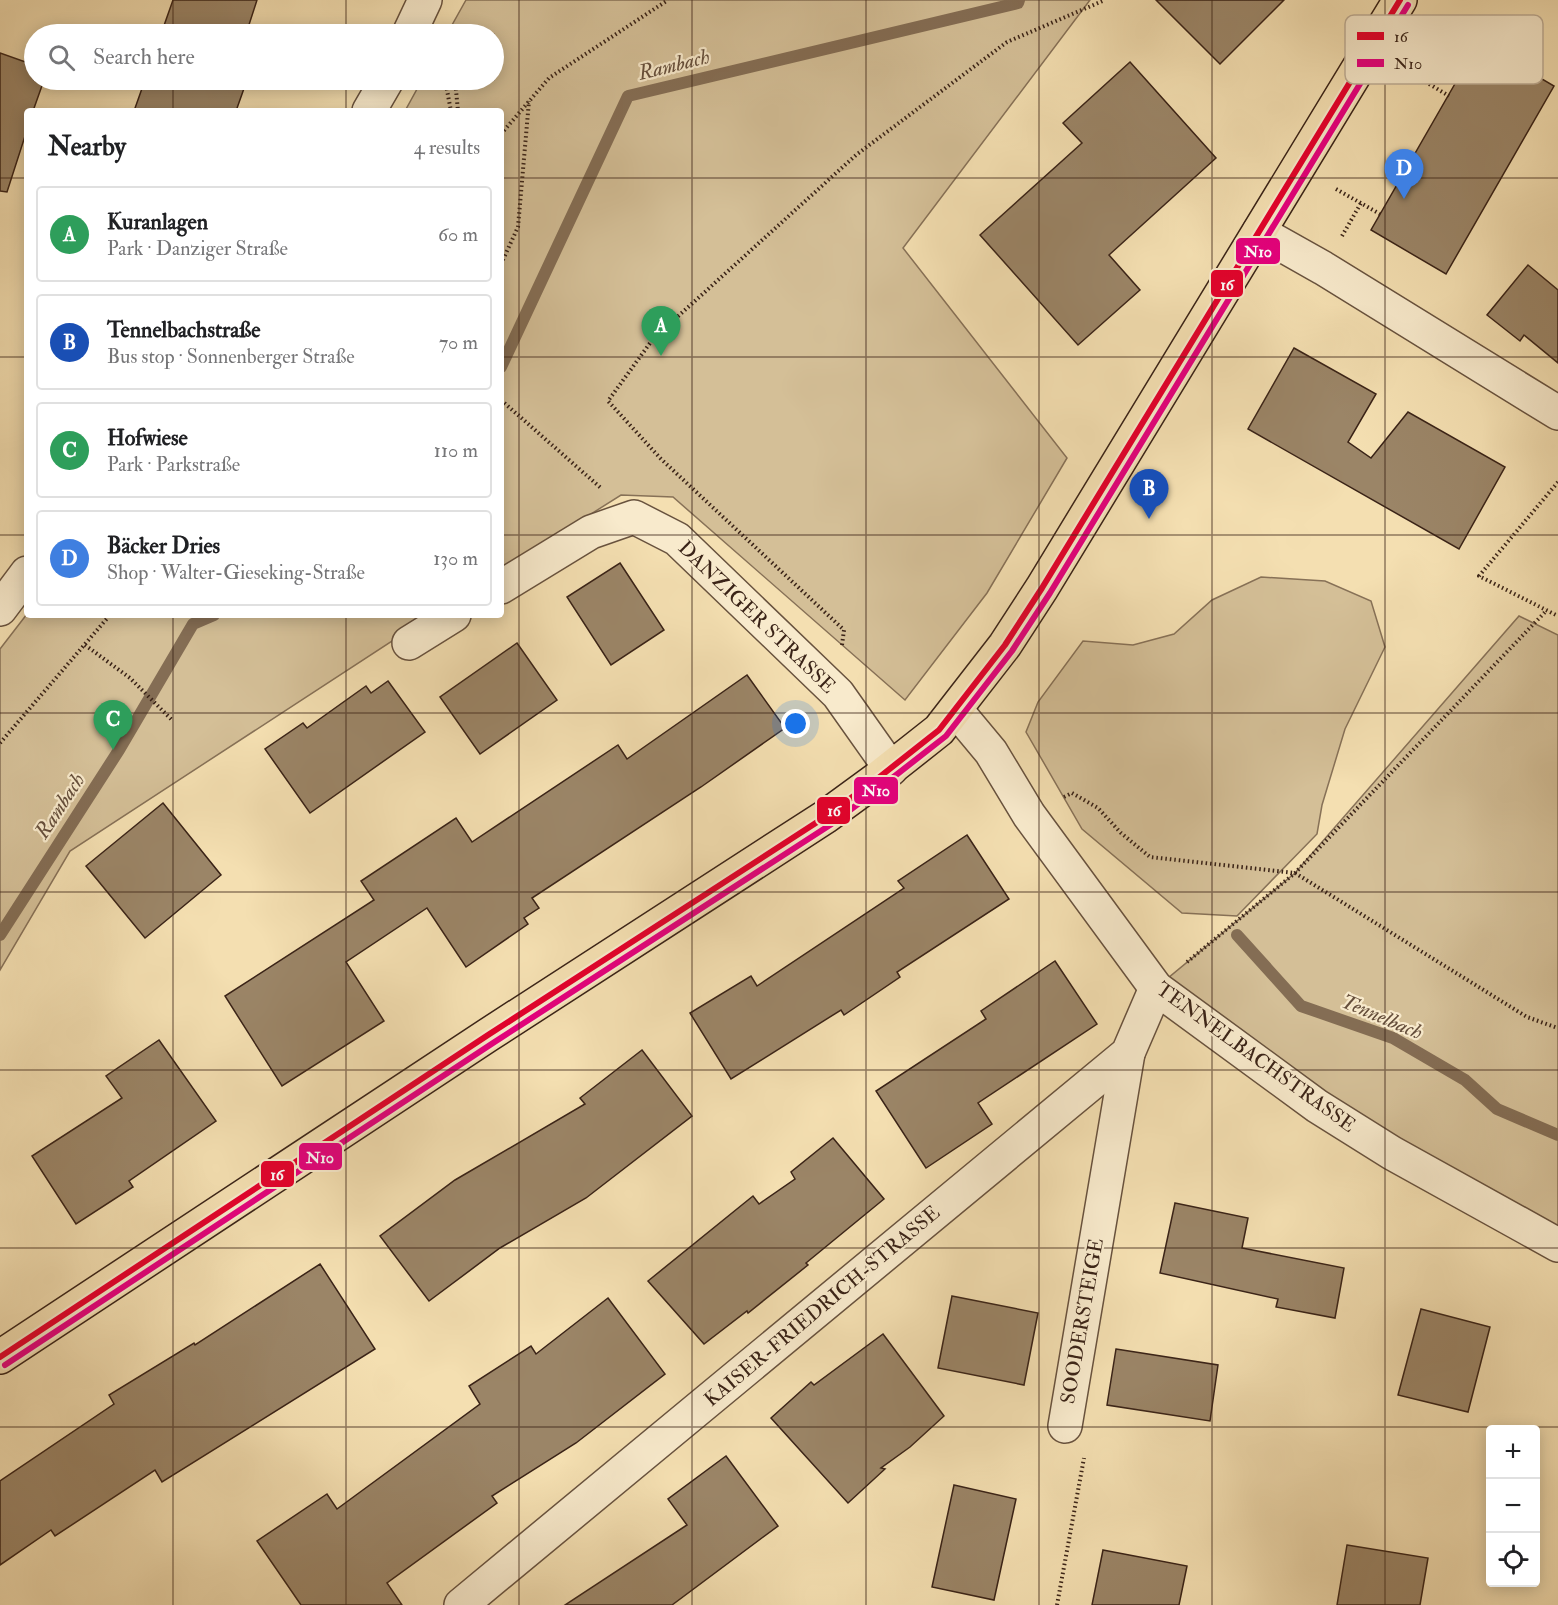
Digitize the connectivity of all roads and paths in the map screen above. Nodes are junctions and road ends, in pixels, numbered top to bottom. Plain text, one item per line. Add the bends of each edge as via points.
1 (425, 0) edge
2 (668, 0) edge
3 (1105, 0) edge
4 (1400, 0) edge
5 (1391, 15) edge
6 (414, 24) edge
7 (1349, 84) edge
8 (1429, 84) edge
9 (381, 90) edge
10 (447, 90) edge
11 (456, 90) edge
12 (1449, 96) dead end
13 (529, 101) junction
14 (371, 108) edge
15 (450, 108) edge
16 (458, 108) edge
17 (504, 131) edge
18 (1336, 189) dead end
19 (1380, 214) dead end
20 (1259, 232) junction
21 (504, 257) edge
22 (504, 402) edge
23 (1558, 413) edge
24 (1558, 482) edge
25 (634, 517) junction
26 (24, 577) edge
27 (504, 585) edge
28 (0, 609) edge
29 (1547, 610) junction
30 (1558, 616) edge
31 (108, 618) edge
32 (449, 618) edge
33 (409, 643) dead end
34 (85, 645) junction
35 (838, 694) junction
36 (956, 710) junction
37 (173, 721) dead end
38 (0, 743) edge
39 (891, 769) junction
40 (1029, 815) junction
41 (1295, 873) junction
42 (1156, 987) junction
43 (1558, 1028) edge
44 (1128, 1053) junction
45 (1558, 1245) edge
46 (0, 1357) edge
47 (1065, 1425) joint
48 (461, 1605) edge
49 (1057, 1605) edge

1 - 6 street
2 - 13 path via 549,78
3 - 35 path via 1007,42 856,155 653,339 608,401 661,459 844,630
4 - 5 main road
7 - 20 main road
8 - 12 path
9 - 14 street
10 - 15 path
11 - 16 path
13 - 17 path
13 - 21 path via 518,227
18 - 19 path
20 - 23 street
20 - 36 main road via 1042,588
22 - 25 path
24 - 29 path via 1479,576
25 - 27 street via 591,532
25 - 35 street, DANZIGER STRASSE via 677,539
26 - 28 street
29 - 30 path
29 - 41 path
31 - 34 path
32 - 33 street
34 - 37 path via 130,678
34 - 38 path
35 - 39 street, DANZIGER STRASSE
36 - 39 main road via 939,730
36 - 40 street, TENNELBACHSTRASSE via 991,752
39 - 46 main road via 825,818
40 - 41 path via 1072,793 1098,808 1150,856
40 - 42 street, TENNELBACHSTRASSE
41 - 42 path
41 - 43 path via 1527,1017
42 - 44 street, KAISER-FRIEDRICH-STRASSE
42 - 45 street, TENNELBACHSTRASSE via 1317,1106 1392,1153
44 - 47 street, SOODERSTEIGE
44 - 48 street, KAISER-FRIEDRICH-STRASSE
47 - 49 path, SOODERSTEIGE via 1089,1431

